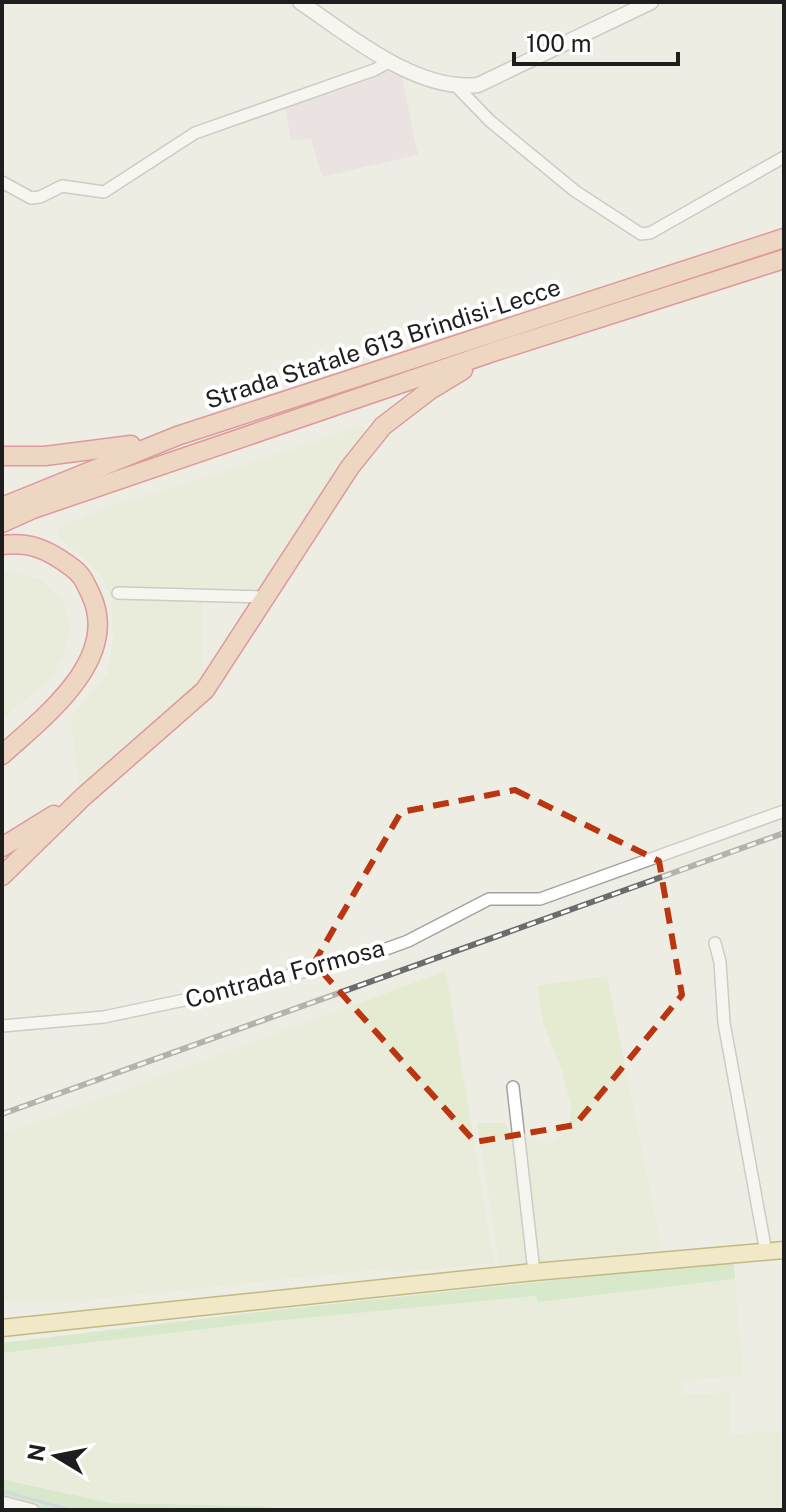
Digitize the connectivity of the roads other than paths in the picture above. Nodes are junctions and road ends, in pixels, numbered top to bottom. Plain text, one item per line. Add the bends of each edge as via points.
1 (300, 2) edge
2 (651, 2) edge
3 (391, 61) junction
4 (457, 87) junction
5 (784, 157) edge
6 (2, 182) edge
7 (784, 238) edge
8 (784, 259) edge
9 (493, 352) junction
10 (177, 436) junction
11 (2, 456) edge
12 (2, 507) edge
13 (2, 523) edge
14 (2, 545) edge
15 (118, 593) dead end
16 (267, 597) junction
17 (2, 755) edge
18 (83, 797) junction
19 (784, 811) edge
20 (2, 847) edge
21 (2, 876) edge
22 (715, 943) dead end
23 (2, 1026) edge
24 (513, 1087) dead end
25 (784, 1250) edge
26 (766, 1252) junction
27 (534, 1272) junction
28 (2, 1328) edge
29 (2, 1502) edge
30 (33, 1510) edge

1 - 3 street
2 - 4 street via 478,85
3 - 4 street
3 - 6 street via 195,133 104,192 71,185 31,198
4 - 5 street via 575,191 641,234
7 - 10 highway, Strada Statale 613 Brindisi-Lecce
8 - 9 highway, Strada Statale 613 Brindisi-Lecce
9 - 13 highway, Strada Statale 613 Brindisi-Lecce
9 - 16 highway via 383,426 350,467
10 - 11 highway via 108,450
10 - 12 highway, Strada Statale 613 Brindisi-Lecce
14 - 17 highway via 24,543 49,550 81,574 98,609 97,640 82,675 53,710
15 - 16 street
16 - 18 highway via 205,690
18 - 20 highway
18 - 21 highway
19 - 23 street, Contrada Formosa via 540,899 489,899 367,956 104,1017
22 - 26 street via 724,1023
24 - 27 street
25 - 26 main road
26 - 27 main road
27 - 28 main road
29 - 30 street

